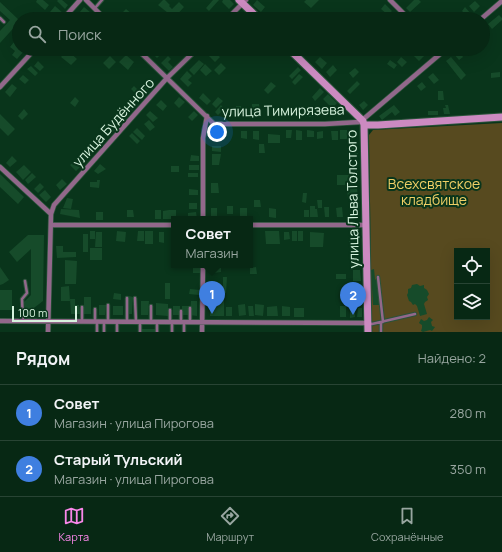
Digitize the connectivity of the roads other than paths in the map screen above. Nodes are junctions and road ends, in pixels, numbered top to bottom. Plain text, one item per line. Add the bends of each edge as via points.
1 (80, 0) edge
2 (86, 0) edge
3 (102, 0) edge
4 (390, 0) edge
5 (502, 0) edge
6 (243, 1) edge
7 (94, 8) junction
8 (69, 12) edge
9 (98, 12) edge
10 (233, 12) edge
11 (253, 12) edge
12 (402, 12) edge
13 (489, 12) edge
14 (0, 18) edge
15 (4, 22) dead end
16 (29, 56) edge
17 (144, 56) edge
18 (190, 56) edge
19 (296, 56) edge
20 (437, 56) edge
21 (167, 78) junction
22 (0, 87) edge
23 (207, 116) junction
24 (502, 118) edge
25 (364, 123) junction
26 (0, 167) edge
27 (51, 214) junction
28 (203, 216) edge
29 (51, 225) junction
30 (171, 225) edge
31 (253, 225) edge
32 (366, 225) junction
33 (203, 268) edge
34 (378, 277) dead end
35 (25, 282) dead end
36 (127, 298) dead end
37 (135, 298) dead end
38 (108, 305) dead end
39 (151, 306) dead end
40 (82, 307) dead end
41 (190, 308) dead end
42 (95, 309) dead end
43 (170, 310) dead end
44 (181, 311) dead end
45 (415, 314) dead end
46 (0, 321) edge
47 (23, 322) junction
48 (48, 322) junction
49 (82, 322) junction
50 (96, 322) junction
51 (106, 322) junction
52 (117, 322) junction
53 (127, 322) junction
54 (138, 322) junction
55 (154, 322) junction
56 (171, 322) junction
57 (182, 322) junction
58 (190, 322) junction
59 (382, 322) junction
60 (202, 323) junction
61 (368, 323) junction
62 (48, 332) edge
63 (97, 332) edge
64 (104, 332) edge
65 (117, 332) edge
66 (140, 332) edge
67 (157, 332) edge
68 (172, 332) edge
69 (184, 332) edge
70 (202, 332) edge
71 (368, 332) edge
72 (381, 332) edge

1 - 8 street
2 - 7 street
3 - 7 lane
4 - 12 street
5 - 13 street
6 - 10 street
6 - 11 street
7 - 9 street
14 - 15 lane
16 - 22 street
17 - 21 street, улица Тимирязева
18 - 21 street, улица Будённого
19 - 25 street, улица Льва Толстого
20 - 25 street
21 - 23 street, улица Тимирязева
21 - 27 street, улица Будённого via 54,205
23 - 25 street, улица Тимирязева via 214,124
23 - 28 street via 203,138
24 - 25 street, улица Тимирязева via 373,126
25 - 32 street, улица Льва Толстого
26 - 27 street
27 - 29 street
29 - 30 street
29 - 48 street
31 - 32 street
32 - 61 street, улица Льва Толстого
33 - 60 street
34 - 59 lane
35 - 47 lane via 27,293 22,299
36 - 53 lane
37 - 54 lane
38 - 51 lane
39 - 55 lane
40 - 49 lane
41 - 58 lane
42 - 50 lane
43 - 56 lane
44 - 57 lane
45 - 59 lane
46 - 47 street
47 - 48 street
48 - 49 street
48 - 62 street
49 - 50 street
50 - 51 street
50 - 63 lane
51 - 52 street
51 - 64 lane
52 - 53 street
52 - 65 lane
53 - 54 street
54 - 55 street
54 - 66 lane
55 - 56 street
55 - 67 lane
56 - 57 street
56 - 68 lane
57 - 58 street
57 - 69 lane
58 - 60 street
59 - 61 lane
59 - 72 lane
60 - 61 street
60 - 70 street
61 - 71 street, улица Льва Толстого

